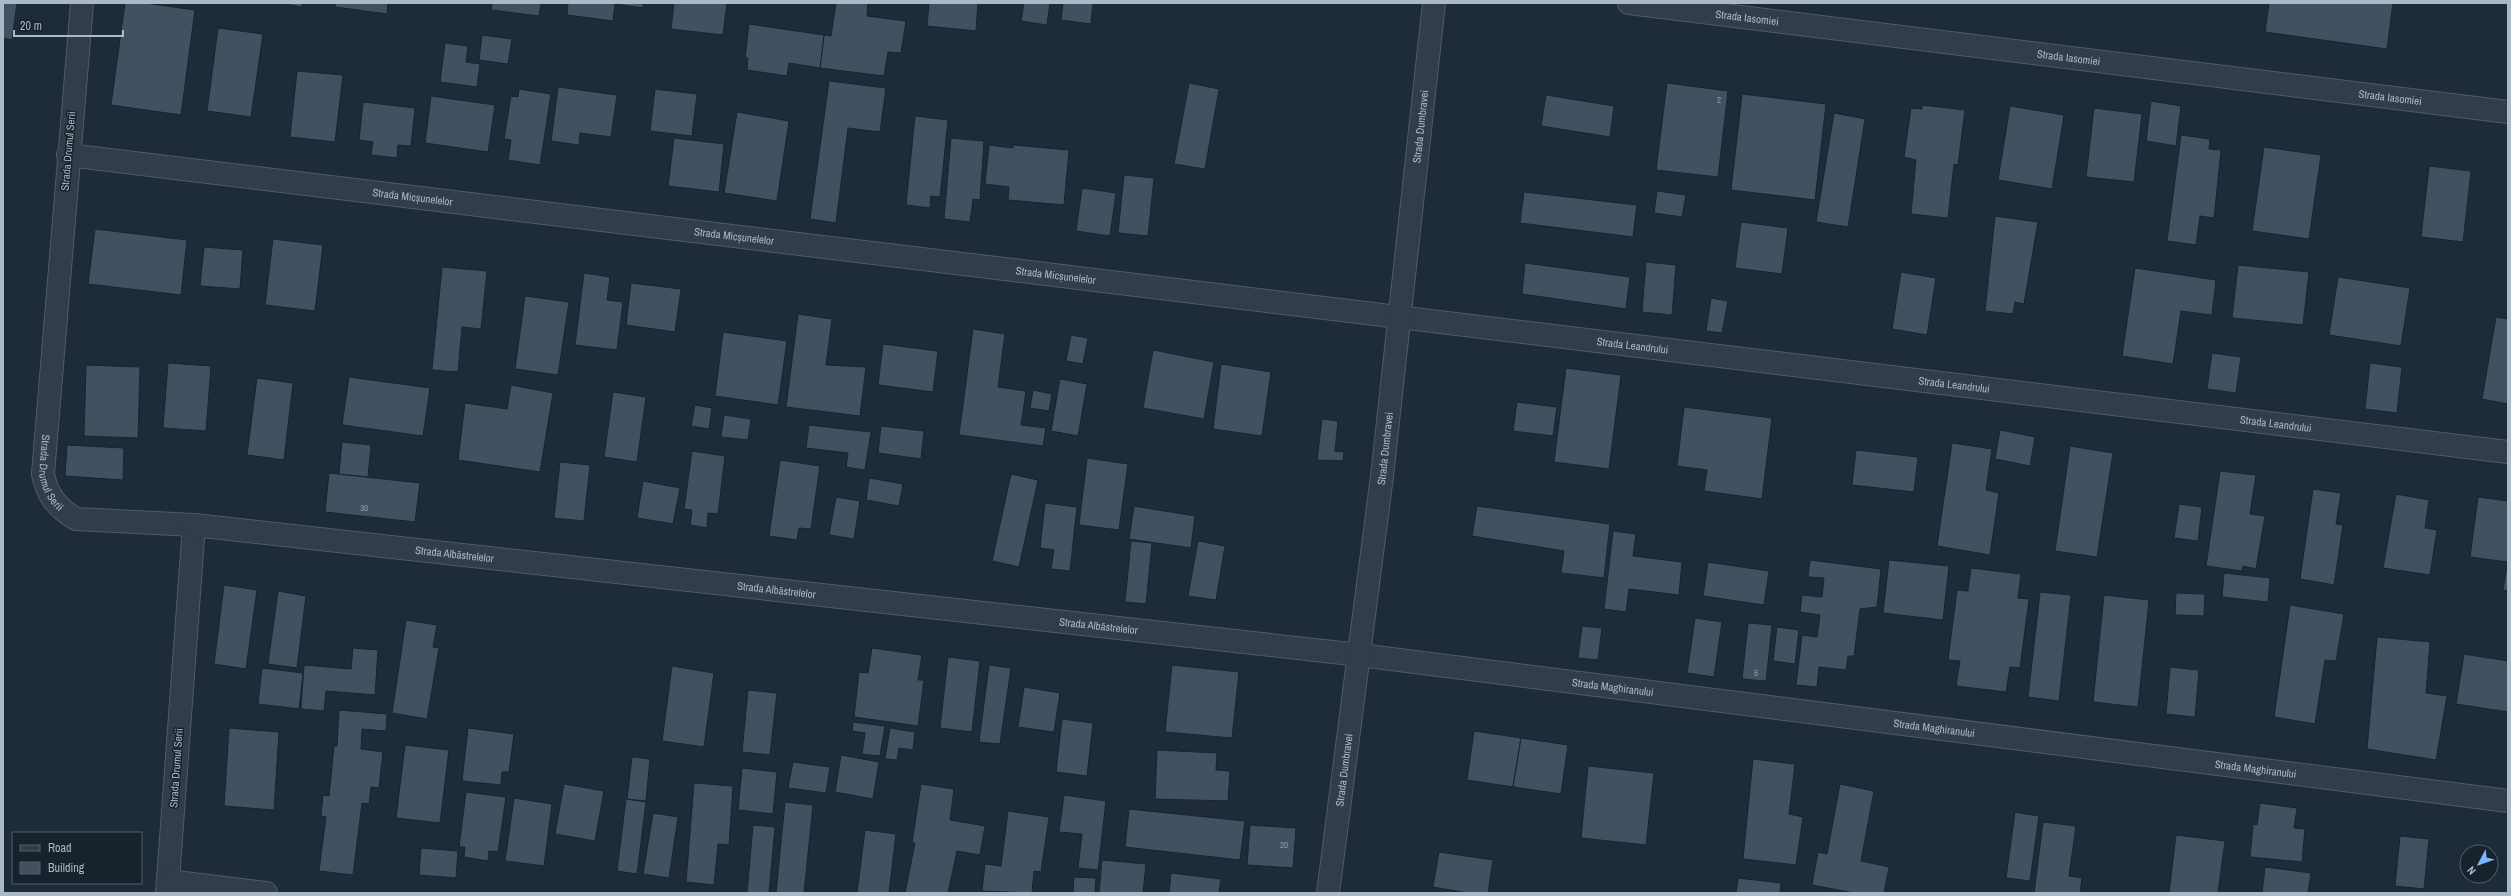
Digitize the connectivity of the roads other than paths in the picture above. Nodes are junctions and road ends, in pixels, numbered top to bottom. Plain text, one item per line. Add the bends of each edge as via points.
1 (82, 3) edge
2 (1434, 3) edge
3 (1629, 3) edge
4 (2508, 112) edge
5 (68, 155) junction
6 (1400, 316) junction
7 (2508, 452) edge
8 (194, 525) junction
9 (1360, 655) junction
10 (2508, 801) edge
11 (168, 887) edge
12 (266, 893) edge
13 (1328, 893) edge

1 - 5 street, Strada Drumul Serii
2 - 6 street, Strada Dumbravei
3 - 4 street, Strada Iasomiei
5 - 6 street, Strada Micșunelelor
5 - 8 street, Strada Drumul Serii via 43,474 46,489 62,511 76,519
6 - 7 street, Strada Leandrului
6 - 9 street, Strada Dumbravei
8 - 9 street, Strada Albăstrelelor
8 - 11 street, Strada Drumul Serii
9 - 10 street, Strada Maghiranului
9 - 13 street, Strada Dumbravei
11 - 12 street

